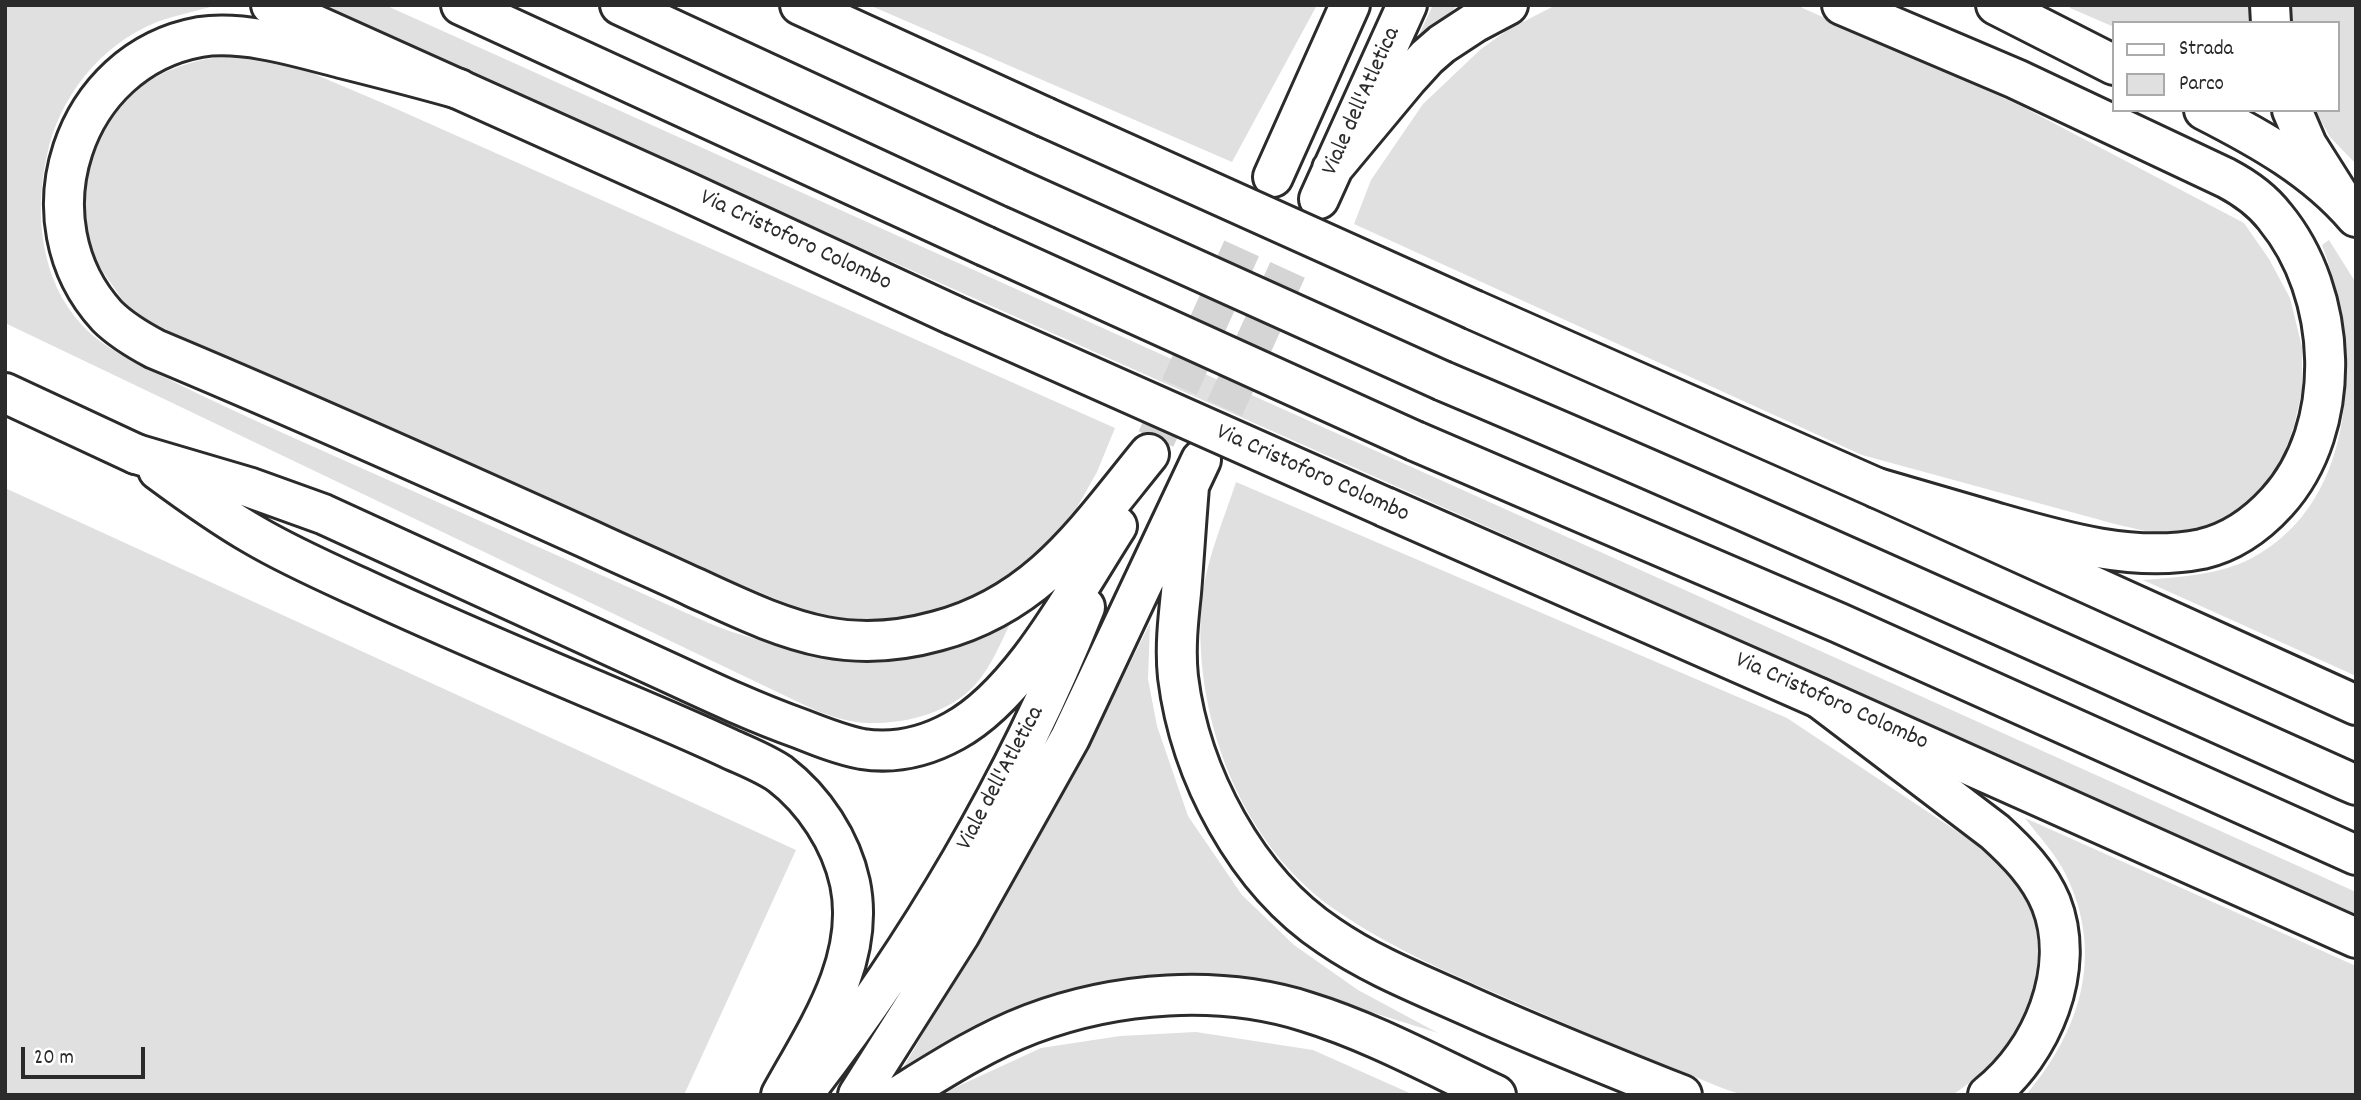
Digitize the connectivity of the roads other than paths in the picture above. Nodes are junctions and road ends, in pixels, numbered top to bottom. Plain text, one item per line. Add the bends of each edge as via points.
1 (271, 5) edge
2 (461, 5) edge
3 (620, 5) edge
4 (800, 5) edge
5 (1350, 5) edge
6 (1407, 5) edge
7 (1473, 5) edge
8 (1508, 5) edge
9 (1842, 5) edge
10 (1996, 5) edge
11 (1442, 44) junction
12 (2112, 64) edge
13 (459, 89) junction
14 (2208, 112) edge
15 (2293, 112) edge
16 (1273, 177) tunnel mouth
17 (2349, 209) edge
18 (5, 393) edge
19 (136, 454) junction
20 (1877, 488) junction
21 (1117, 526) junction
22 (1819, 698) junction
23 (2356, 705) edge
24 (2356, 785) edge
25 (2356, 855) edge
26 (2356, 938) edge
27 (781, 1095) edge
28 (803, 1095) edge
29 (858, 1095) edge
30 (900, 1095) edge
31 (1496, 1095) edge
32 (1682, 1095) edge
33 (1988, 1095) edge

1 - 13 main road, Via Cristoforo Colombo
2 - 25 main road, bridge via 1415,441 1839,623
3 - 24 main road, bridge via 1443,381 1857,559
4 - 20 main road, bridge
5 - 16 main road, Viale dell'Atletica
6 - 11 main road, Viale dell'Atletica via 1326,184 1407,79
7 - 11 main road
8 - 11 main road
9 - 20 main road via 2016,79 2244,188 2277,219 2303,263 2313,289 2326,364 2316,434 2293,482 2252,526 2205,548 2160,554 2057,540
10 - 12 main road
13 - 21 main road, Viale dell'Atletica via 250,38 211,36 167,47 124,72 80,127 65,180 64,205 77,267 107,315 155,349 734,606 804,632 870,641 917,636 999,607 1058,563 1152,446
13 - 22 main road, Via Cristoforo Colombo, bridge via 953,316
14 - 17 main road via 2281,153
15 - 17 main road via 2307,145
18 - 19 main road
19 - 21 main road via 323,514 768,717 846,746 878,750 924,744 982,712 1046,636
19 - 27 main road via 255,536 302,561 709,739 778,773 795,788 835,839 850,882 853,933 826,1014
20 - 23 main road
21 - 28 main road, Viale dell'Atletica via 1069,647 998,793 890,972
22 - 26 main road, Via Cristoforo Colombo
22 - 33 main road via 2004,841 2030,868 2050,901 2059,942 2053,998 2030,1046
29 - 32 main road, Viale dell'Atletica via 960,934 1070,738 1195,473 1177,626 1178,677 1199,765 1233,833 1259,872 1312,923 1359,955 1495,1018
30 - 31 main road via 989,1043 1047,1019 1109,1003 1190,995 1262,1001 1304,1011

